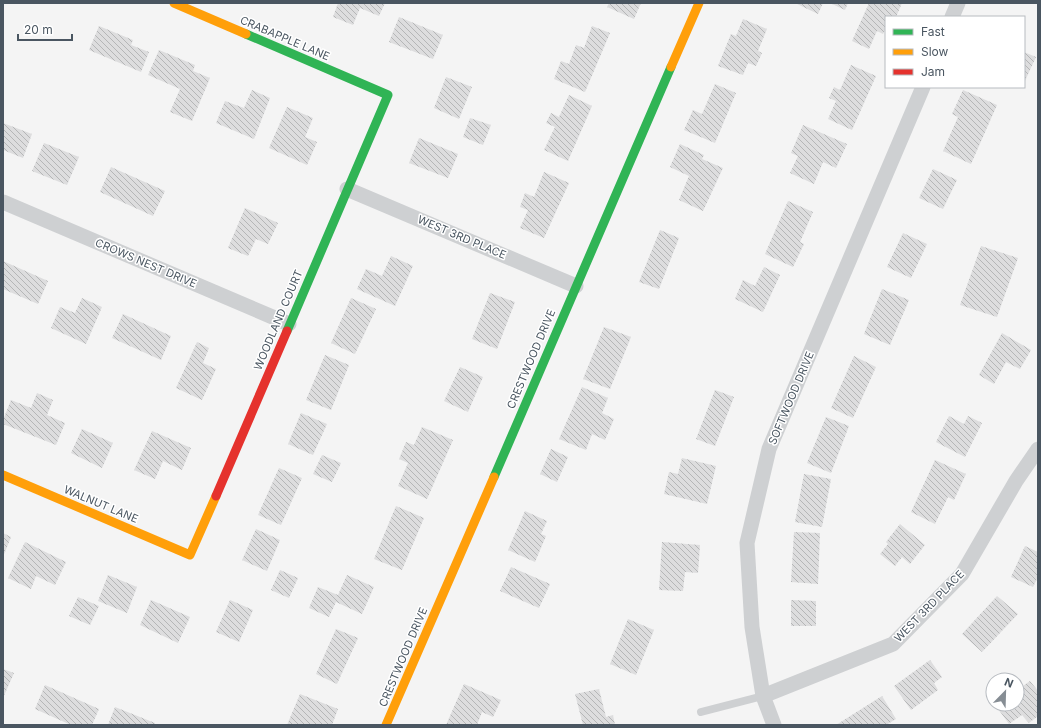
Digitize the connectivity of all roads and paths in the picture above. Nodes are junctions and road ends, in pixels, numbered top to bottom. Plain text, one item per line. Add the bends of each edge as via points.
1 (174, 3) edge
2 (699, 3) edge
3 (958, 3) edge
4 (952, 16) edge
5 (923, 88) edge
6 (388, 95) joint
7 (347, 189) junction
8 (3, 202) edge
9 (576, 286) junction
10 (289, 324) junction
11 (1038, 449) edge
12 (3, 475) edge
13 (190, 555) joint
14 (763, 696) junction
15 (701, 712) dead end
16 (386, 725) edge
17 (774, 725) edge

1 - 6 street, CRABAPPLE LANE
2 - 9 street, CRESTWOOD DRIVE
3 - 4 street
5 - 14 street, SOFTWOOD DRIVE via 769,449 747,543 752,627
6 - 7 street, WOODLAND COURT
7 - 9 street, WEST 3RD PLACE
7 - 10 street, WOODLAND COURT
8 - 10 street, CROWS NEST DRIVE
9 - 16 street, CRESTWOOD DRIVE
10 - 13 street, WOODLAND COURT
11 - 14 street, WEST 3RD PLACE via 1016,481 962,574 893,644
12 - 13 street, WALNUT LANE
14 - 15 lane
14 - 17 street, SOFTWOOD DRIVE

